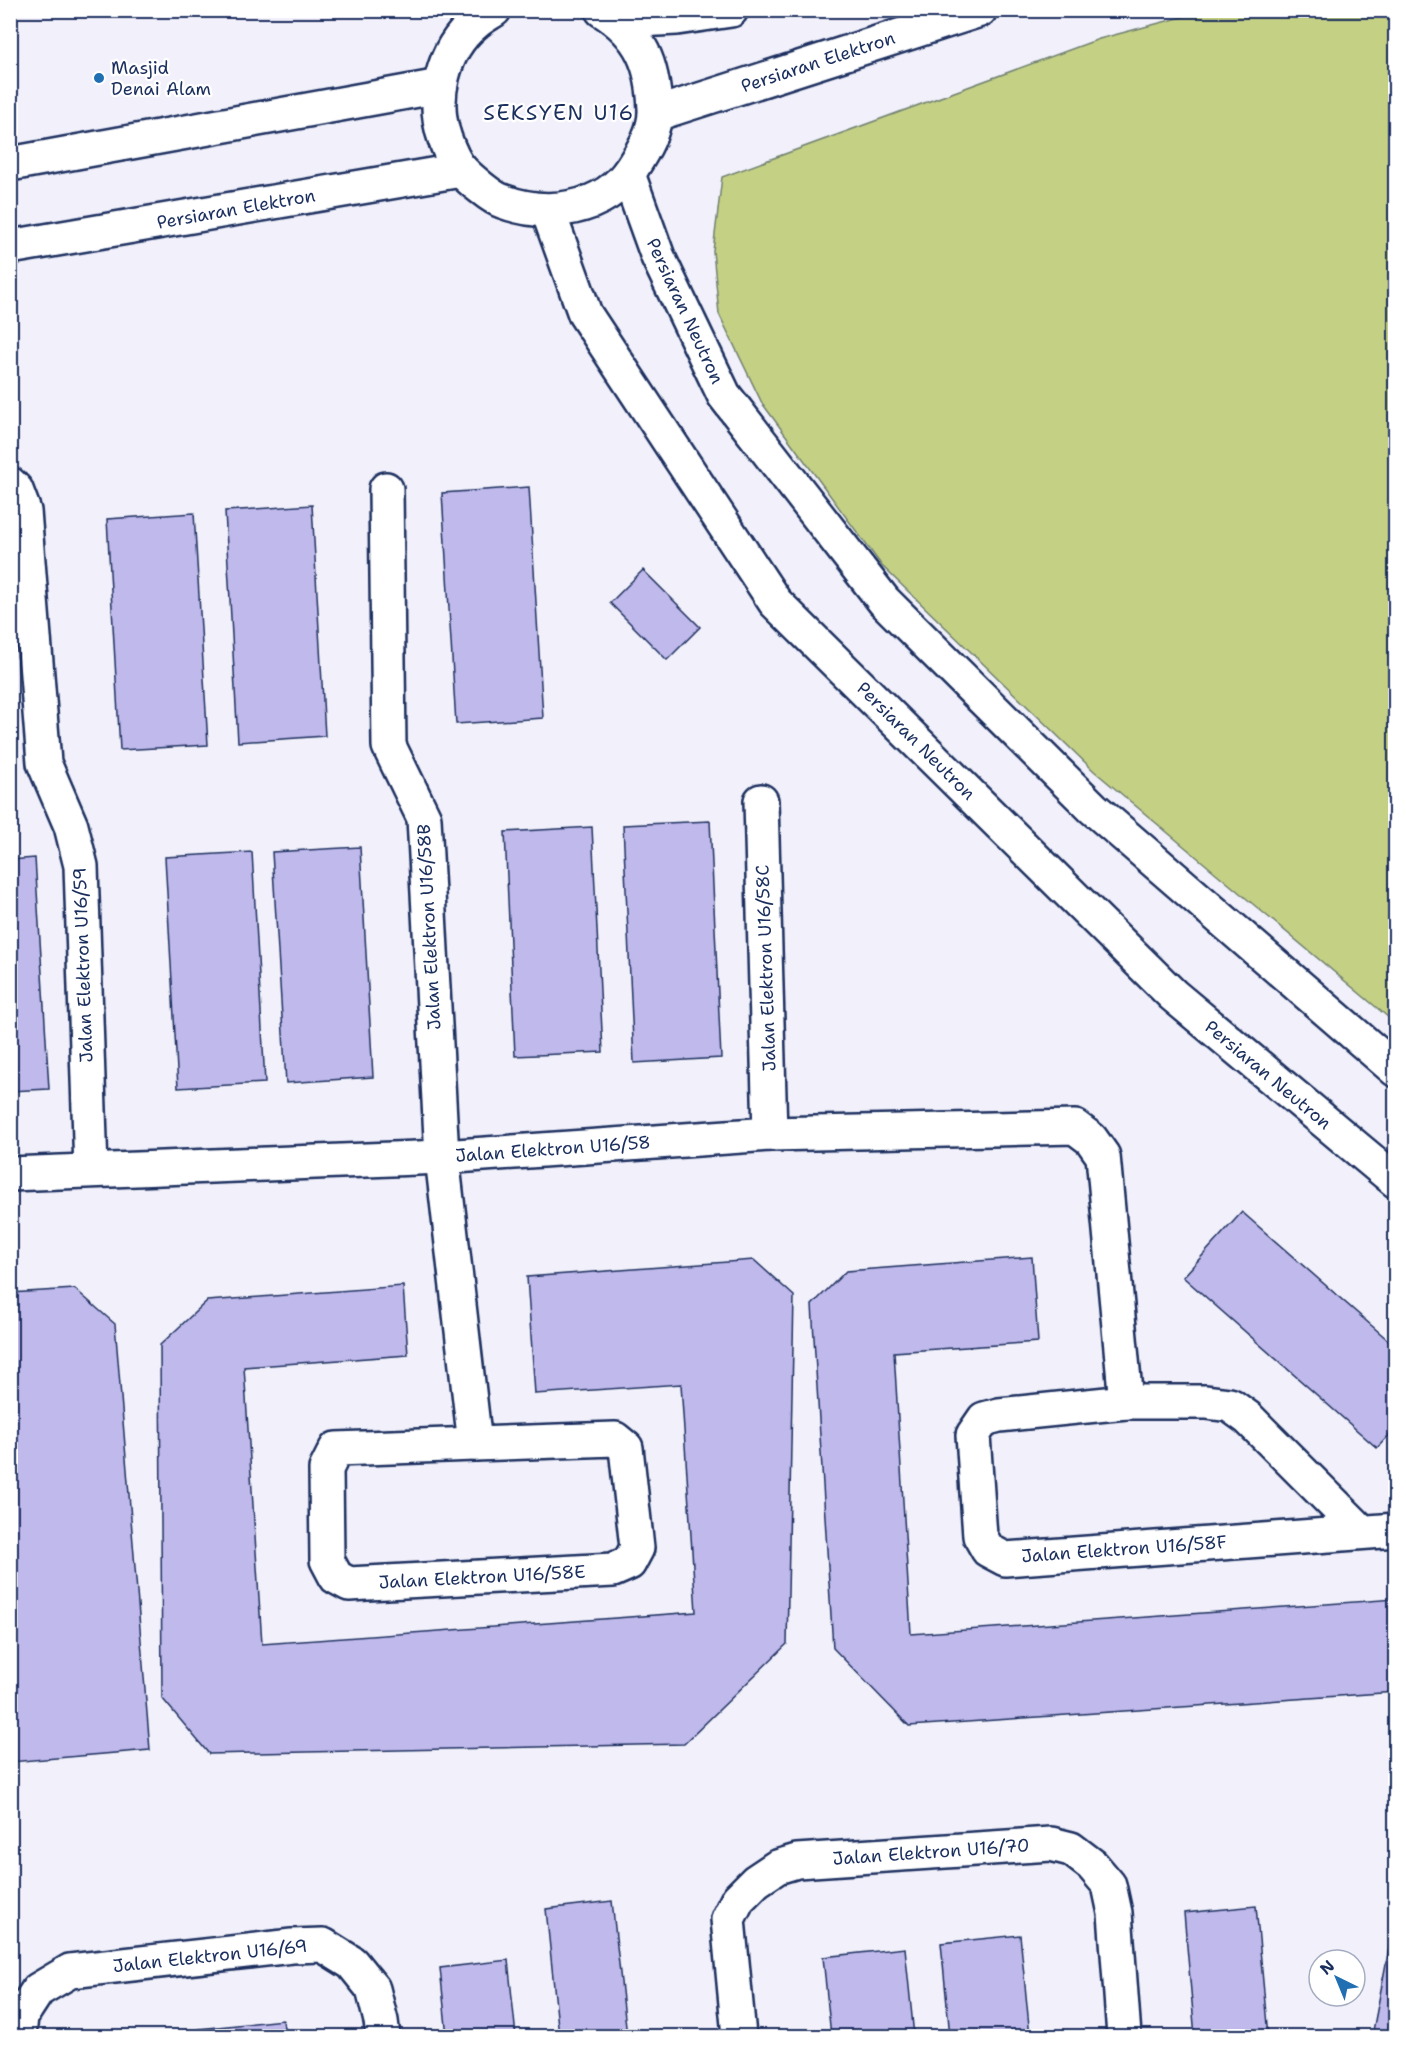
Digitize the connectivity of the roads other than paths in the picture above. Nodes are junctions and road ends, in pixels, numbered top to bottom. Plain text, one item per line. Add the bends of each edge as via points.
1 (731, 10) edge
2 (980, 10) edge
3 (480, 15) edge
4 (611, 16) edge
5 (440, 86) junction
6 (656, 114) junction
7 (10, 164) edge
8 (461, 170) junction
9 (628, 174) junction
10 (548, 211) junction
11 (10, 247) edge
12 (10, 484) edge
13 (386, 489) dead end
14 (761, 801) dead end
15 (1395, 1070) edge
16 (770, 1134) junction
17 (442, 1157) junction
18 (91, 1170) junction
19 (10, 1174) edge
20 (1395, 1181) edge
21 (1126, 1402) junction
22 (475, 1444) junction
23 (1395, 1530) edge
24 (1361, 1531) junction
25 (19, 2037) edge
26 (383, 2037) edge
27 (739, 2037) edge
28 (1124, 2037) edge

1 - 4 street via 677,18
2 - 6 street, Persiaran Elektron
3 - 5 street via 446,63
4 - 6 street via 641,47 653,79
5 - 7 street
5 - 8 street via 438,109 442,131
6 - 9 street via 646,146
8 - 10 street via 500,201
8 - 11 street, Persiaran Elektron
9 - 10 street via 612,190 592,201 571,209
9 - 15 street, Persiaran Neutron via 658,258 724,395 884,601 1093,808
10 - 20 street, Persiaran Neutron via 585,314 775,602 1173,995
12 - 18 street, Jalan Elektron U16/59 via 24,512 44,763 71,826 81,866
13 - 17 street, Jalan Elektron U16/58B via 389,746 424,818
14 - 16 street, Jalan Elektron U16/58C
16 - 17 street, Jalan Elektron U16/58
16 - 21 street, Jalan Elektron U16/58 via 1076,1127 1091,1139 1102,1156
17 - 18 street, Jalan Elektron U16/58
17 - 22 street
18 - 19 street, Jalan Elektron U16/58
21 - 24 street, Jalan Elektron U16/58F via 1206,1402 1230,1406 1248,1418
21 - 24 street, Jalan Elektron U16/58F via 984,1419 973,1435 980,1536 988,1550 1005,1559
22 - 22 street, Jalan Elektron U16/58E via 615,1439 626,1448 637,1548 629,1563 613,1570 349,1584 336,1577 327,1560 326,1469 336,1449
23 - 24 street, Jalan Elektron U16/58F
25 - 26 street, Jalan Elektron U16/69 via 21,2016 38,1990 70,1971 323,1945 351,1963 373,1989
27 - 28 street, Jalan Elektron U16/70 via 728,1919 738,1899 777,1867 797,1861 1051,1844 1071,1849 1092,1865 1109,1886 1115,1913

